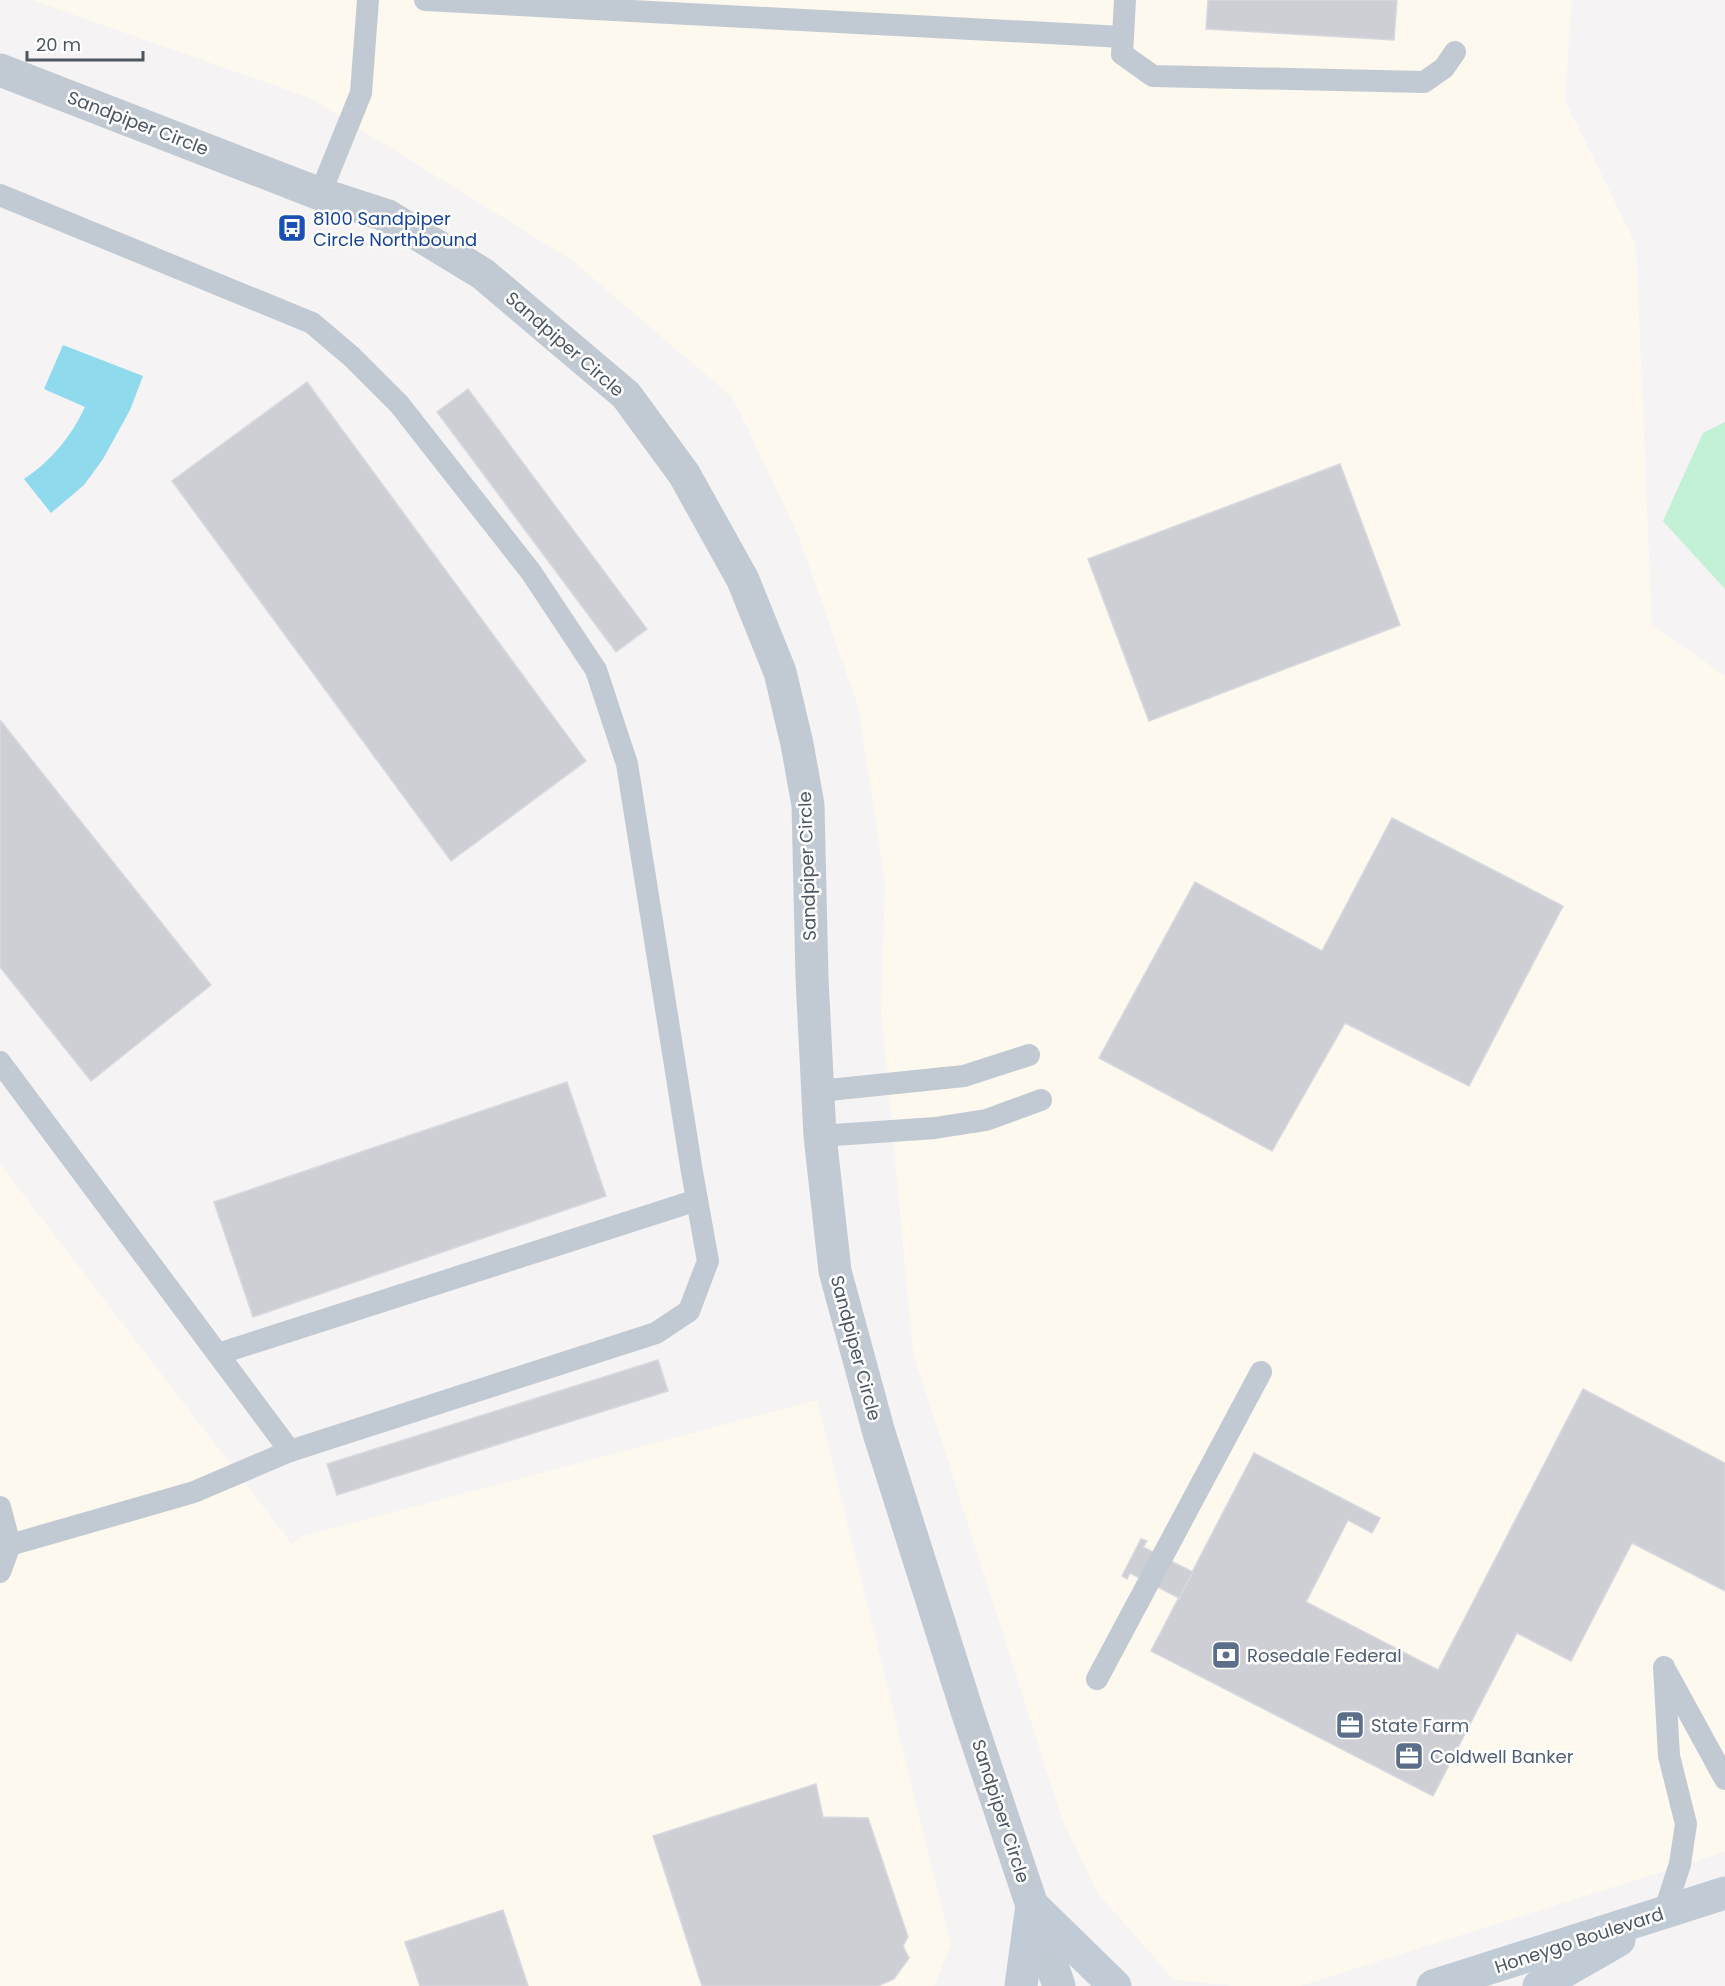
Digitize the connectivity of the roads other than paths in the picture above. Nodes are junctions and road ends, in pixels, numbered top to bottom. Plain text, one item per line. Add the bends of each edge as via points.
1 (368, 0) edge
2 (425, 0) edge
3 (1125, 0) edge
4 (1123, 37) junction
5 (1455, 52) dead end
6 (0, 70) edge
7 (320, 194) junction
8 (0, 195) edge
9 (1029, 1055) dead end
10 (0, 1062) edge
11 (819, 1091) junction
12 (1041, 1100) dead end
13 (820, 1136) junction
14 (697, 1200) junction
15 (218, 1354) junction
16 (1261, 1372) dead end
17 (290, 1451) junction
18 (0, 1507) edge
19 (10, 1545) junction
20 (0, 1572) edge
21 (1097, 1679) dead end
22 (1725, 1779) edge
23 (1725, 1893) edge
24 (1032, 1905) junction
25 (1664, 1912) junction
26 (1021, 1986) edge
27 (1059, 1986) edge
28 (1115, 1986) edge
29 (1433, 1986) edge
30 (1539, 1986) edge

1 - 7 lane via 361,93
2 - 4 lane
3 - 4 lane
4 - 5 lane via 1122,54 1153,76 1424,82 1444,68
6 - 7 street, Sandpiper Circle
7 - 11 street, Sandpiper Circle via 388,216 483,274 626,395 684,474 743,580 780,672 808,805
8 - 14 lane via 312,323 399,404 531,572 596,670 627,764
9 - 11 lane via 964,1076
10 - 15 lane
11 - 13 street, Sandpiper Circle
12 - 13 lane via 986,1120 935,1128
13 - 24 street, Sandpiper Circle via 835,1271 870,1398
14 - 15 lane
14 - 17 lane via 708,1261 689,1311 656,1334
15 - 17 lane
16 - 21 lane
17 - 19 lane via 194,1492
18 - 19 lane
19 - 20 lane
22 - 25 lane via 1664,1667 1670,1756 1686,1824 1680,1864
23 - 25 main road, Honeygo Boulevard
24 - 26 main road
24 - 27 street, Sandpiper Circle
24 - 28 main road
25 - 29 main road, Honeygo Boulevard
25 - 30 main road

